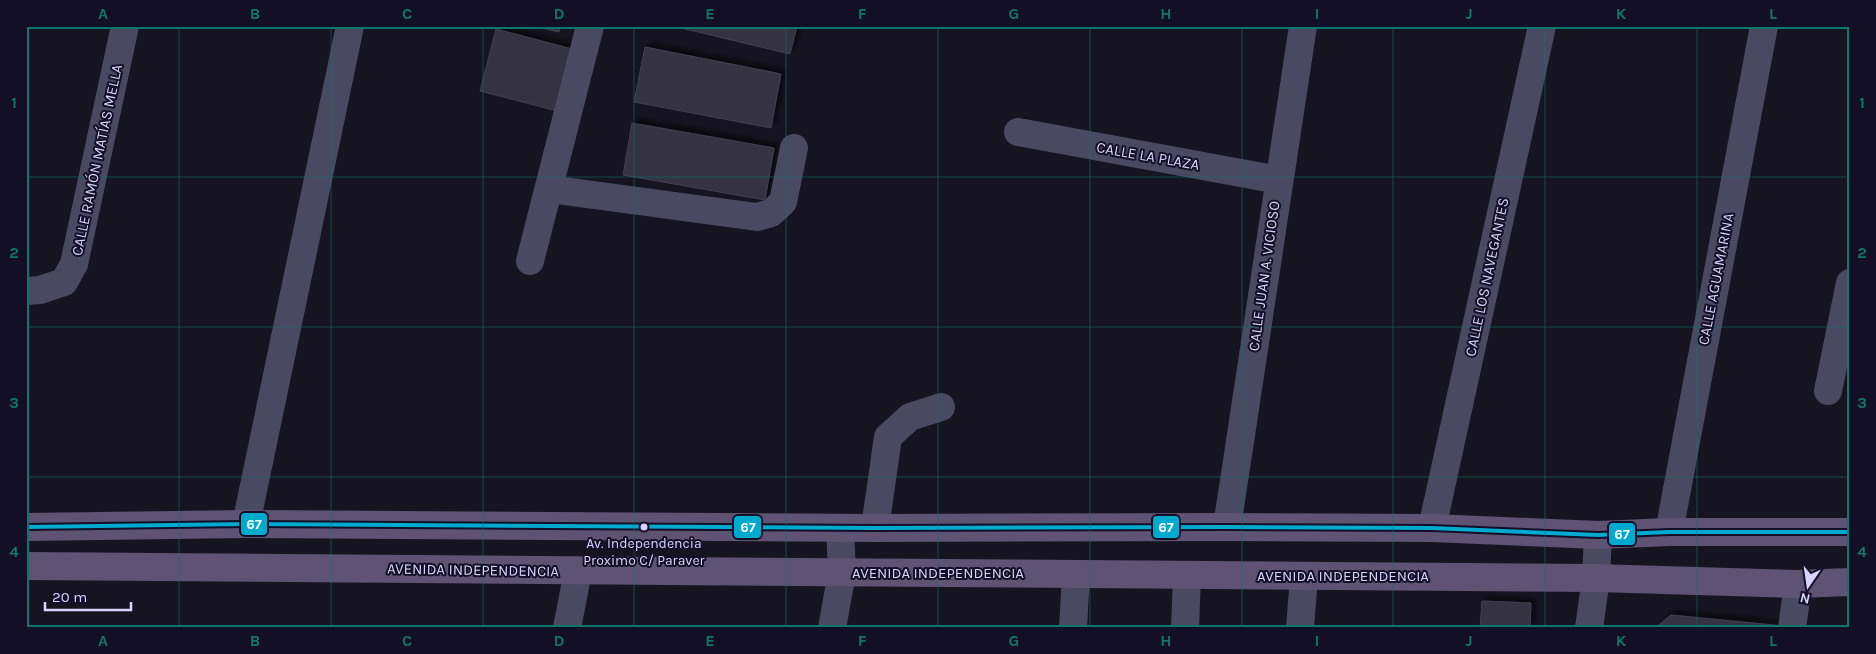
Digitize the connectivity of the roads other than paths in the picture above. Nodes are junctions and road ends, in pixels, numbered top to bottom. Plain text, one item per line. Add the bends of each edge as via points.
1 (125, 26) edge
2 (350, 26) edge
3 (590, 26) edge
4 (1302, 26) edge
5 (1542, 26) edge
6 (1764, 26) edge
7 (1018, 132) dead end
8 (794, 148) dead end
9 (1279, 180) junction
10 (549, 189) junction
11 (530, 261) dead end
12 (1850, 283) edge
13 (26, 291) edge
14 (1828, 391) dead end
15 (941, 407) dead end
16 (246, 524) junction
17 (1227, 526) junction
18 (26, 527) edge
19 (840, 528) junction
20 (875, 528) junction
21 (1432, 528) junction
22 (1669, 532) junction
23 (1850, 532) edge
24 (1598, 535) junction
25 (26, 566) edge
26 (578, 571) junction
27 (842, 573) junction
28 (1076, 574) junction
29 (1187, 575) junction
30 (1304, 576) junction
31 (1596, 578) junction
32 (1850, 582) edge
33 (1798, 584) junction
34 (567, 628) edge
35 (832, 628) edge
36 (1073, 628) edge
37 (1185, 628) edge
38 (1300, 628) edge
39 (1589, 628) edge
40 (1792, 628) edge

1 - 13 street, CALLE RAMÓN MATÍAS MELLA via 74,264 64,282
2 - 16 street
3 - 10 street
4 - 9 street, CALLE JUAN A. VICIOSO
5 - 21 street, CALLE LOS NAVEGANTES
6 - 22 street, CALLE AGUAMARINA
7 - 9 street, CALLE LA PLAZA
8 - 10 street via 783,202 772,213 757,217
9 - 17 street, CALLE JUAN A. VICIOSO
10 - 11 street
12 - 14 street
15 - 20 street via 910,417 888,437
16 - 18 main road
16 - 19 main road
17 - 20 main road
17 - 21 main road
19 - 20 main road
19 - 27 street
21 - 24 main road
22 - 23 main road
22 - 24 main road
24 - 31 street
25 - 26 main road, AVENIDA INDEPENDENCIA
26 - 27 main road, AVENIDA INDEPENDENCIA
26 - 34 street
27 - 28 main road, AVENIDA INDEPENDENCIA
27 - 35 street
28 - 29 main road, AVENIDA INDEPENDENCIA
28 - 36 street
29 - 30 main road, AVENIDA INDEPENDENCIA
29 - 37 street
30 - 31 main road, AVENIDA INDEPENDENCIA
30 - 38 street
31 - 33 main road, AVENIDA INDEPENDENCIA
31 - 39 street
32 - 33 main road, AVENIDA INDEPENDENCIA
33 - 40 street

